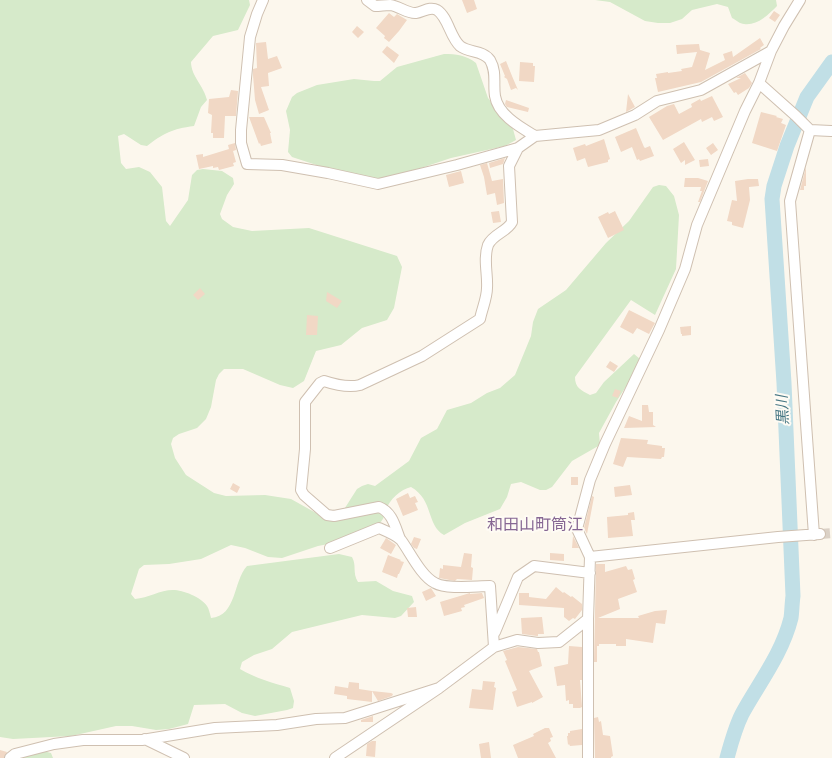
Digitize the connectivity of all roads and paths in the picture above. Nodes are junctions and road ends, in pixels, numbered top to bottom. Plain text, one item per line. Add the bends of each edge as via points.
1 (263, 0) edge
2 (367, 0) edge
3 (800, 0) edge
4 (771, 51) junction
5 (759, 84) junction
6 (810, 130) junction
7 (831, 131) dead end
8 (535, 136) junction
9 (518, 148) junction
10 (400, 539) junction
11 (330, 548) dead end
12 (590, 557) junction
13 (590, 573) junction
14 (588, 619) junction
15 (494, 634) junction
16 (494, 647) junction
17 (439, 688) junction
18 (144, 739) junction
19 (10, 758) edge
20 (184, 758) edge
21 (334, 758) edge
22 (588, 758) edge

1 - 9 street via 250,36 241,130 241,143 247,164 282,165 378,184
2 - 8 street via 375,6 390,5 415,14 431,8 437,10 461,47 490,59 498,105 513,123
3 - 4 street
4 - 5 street
4 - 8 street via 701,90 656,101 635,115 599,130
5 - 6 street
5 - 12 street via 697,225 685,269 659,330 590,480 577,529
6 - 7 street
6 - 12 street via 790,201 817,535
8 - 9 street
9 - 10 street via 508,166 512,222 488,244 487,290 480,319 422,356 360,385 353,387 324,381 305,402 302,490 304,495 327,515 334,516 379,507 385,509 391,516
10 - 11 street via 379,528
10 - 15 street via 422,572 435,583 450,587 490,586
12 - 13 street
13 - 14 street
13 - 15 street via 534,566 518,577
14 - 16 street via 559,642 517,640
14 - 22 street
15 - 16 street
16 - 17 street
17 - 18 street via 345,718 215,728
17 - 21 street
18 - 19 street via 84,740 54,744 15,754
18 - 20 street

